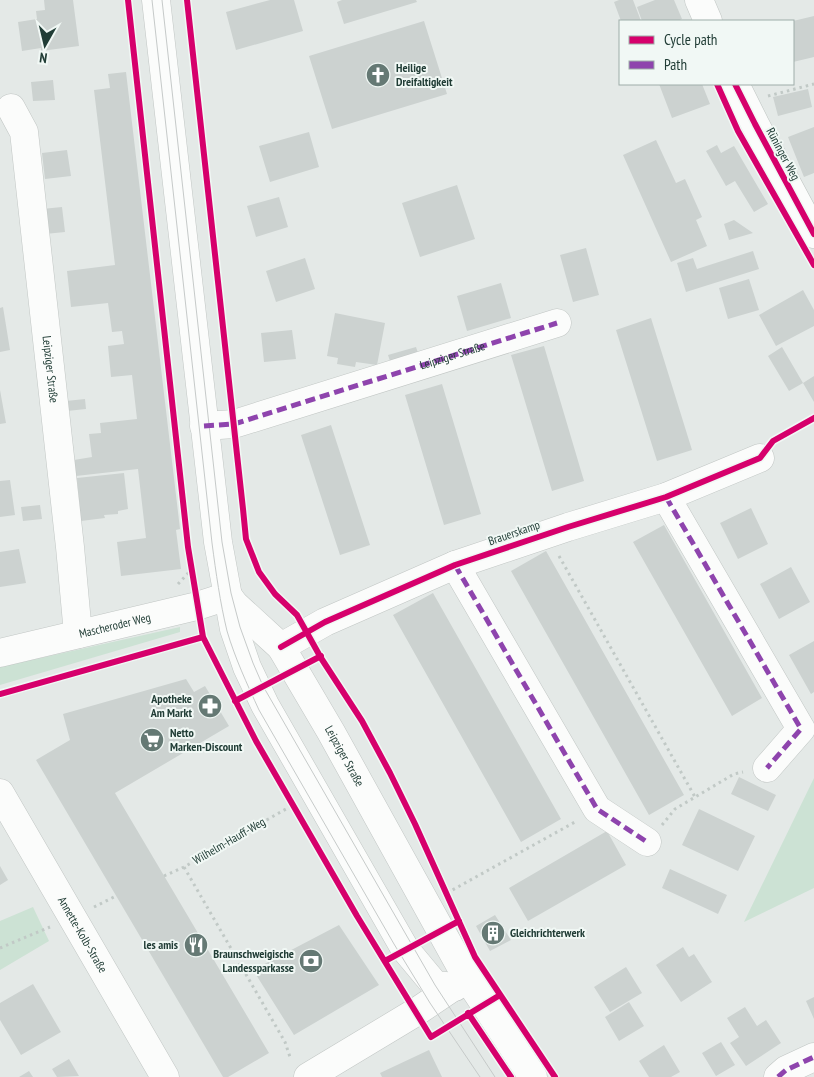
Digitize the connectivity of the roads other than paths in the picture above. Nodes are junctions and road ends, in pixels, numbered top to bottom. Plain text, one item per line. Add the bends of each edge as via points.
1 (156, 0) edge
2 (699, 0) edge
3 (708, 20) edge
4 (739, 93) edge
5 (11, 108) dead end
6 (814, 234) edge
7 (557, 323) dead end
8 (204, 426) junction
9 (760, 458) road end
10 (666, 497) junction
11 (455, 565) junction
12 (228, 596) junction
13 (78, 634) junction
14 (281, 647) junction
15 (0, 653) edge
16 (767, 768) road end
17 (0, 793) edge
18 (648, 842) road end
19 (460, 982) junction
20 (814, 1057) edge
21 (300, 1069) edge
22 (165, 1077) edge
23 (533, 1077) edge
24 (778, 1077) edge

1 - 8 street
2 - 3 street
4 - 6 street, Rüninger Weg
5 - 13 street, Leipziger Straße via 24,132
7 - 8 street, Leipziger Straße via 234,424
8 - 12 street
9 - 10 street, Brauerskamp
10 - 11 street, Brauerskamp
10 - 16 street via 801,729
11 - 14 street, Brauerskamp via 325,622
11 - 18 street via 597,809
12 - 13 street, Mascheroder Weg
12 - 14 street, Leipziger Straße
12 - 19 street via 234,629 265,705 400,941 435,985
13 - 15 street, Mascheroder Weg
14 - 19 street, Leipziger Straße via 326,724
17 - 22 street, Annette-Kolb-Straße
19 - 21 street
19 - 23 street, Leipziger Straße
20 - 24 street

